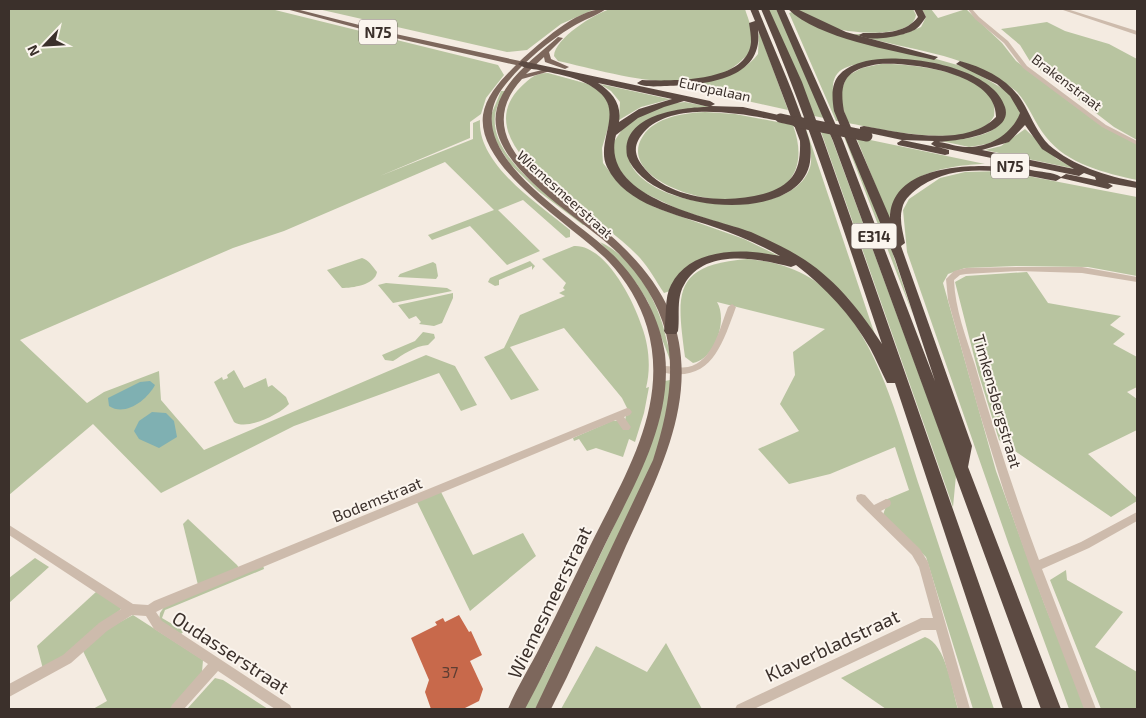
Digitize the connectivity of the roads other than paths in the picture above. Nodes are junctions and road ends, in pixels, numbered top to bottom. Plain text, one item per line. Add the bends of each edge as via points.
1 (288, 9) edge
2 (309, 9) edge
3 (603, 9) edge
4 (750, 9) edge
5 (754, 9) edge
6 (765, 9) edge
7 (780, 9) edge
8 (792, 9) edge
9 (918, 9) edge
10 (970, 9) edge
11 (1063, 9) edge
12 (584, 17) junction
13 (820, 26) junction
14 (1137, 33) edge
15 (538, 49) junction
16 (546, 52) junction
17 (508, 56) junction
18 (493, 58) junction
19 (525, 67) junction
20 (565, 68) junction
21 (550, 70) junction
22 (582, 77) junction
23 (639, 83) junction
24 (689, 99) junction
25 (718, 99) junction
26 (743, 110) junction
27 (1024, 114) junction
28 (779, 115) junction
29 (866, 133) junction
30 (611, 134) junction
31 (902, 137) junction
32 (1137, 143) edge
33 (938, 150) junction
34 (968, 150) junction
35 (1108, 179) junction
36 (1082, 181) junction
37 (1137, 185) edge
38 (1137, 192) edge
39 (901, 259) junction
40 (810, 271) junction
41 (1137, 279) edge
42 (732, 307) dead end
43 (671, 331) junction
44 (660, 369) junction
45 (677, 373) junction
46 (916, 426) junction
47 (626, 427) dead end
48 (961, 467) junction
49 (861, 498) dead end
50 (886, 503) dead end
51 (874, 510) junction
52 (1137, 516) edge
53 (11, 534) edge
54 (1035, 567) junction
55 (131, 609) junction
56 (149, 611) junction
57 (941, 624) junction
58 (216, 664) junction
59 (9, 691) edge
60 (176, 709) edge
61 (286, 709) edge
62 (516, 709) edge
63 (543, 709) edge
64 (741, 709) edge
65 (964, 709) edge
66 (1013, 709) edge
67 (1051, 709) edge
68 (1090, 709) edge

1 - 18 main road, Europalaan / N75
2 - 17 main road, Europalaan / N75
3 - 12 main road, Wiemesmeerstraat
4 - 23 highway via 757,42 756,50 745,64 728,73 693,82
5 - 26 highway via 805,141 807,159 795,183 766,197 726,202 678,194 659,186 635,163 630,151 632,141 648,123 666,115 696,109
6 - 46 highway, E314 via 818,139
7 - 48 highway, E314 via 838,141
8 - 13 highway
9 - 13 highway via 922,17 917,25 893,34 857,34
10 - 32 street, Brakenstraat via 1006,42 1026,67 1104,126
11 - 14 street
12 - 15 main road, Wiemesmeerstraat via 559,30
12 - 16 main road, Wiemesmeerstraat
13 - 27 highway via 849,37 939,58 980,72 1008,90
15 - 17 main road
15 - 19 main road, Wiemesmeerstraat
16 - 19 main road, Wiemesmeerstraat
16 - 20 main road via 548,60
17 - 19 main road, Europalaan / N75
18 - 19 main road, Europalaan / N75
18 - 19 main road
19 - 20 highway, Europalaan / N75
19 - 21 highway, Europalaan / N75
19 - 21 main road
19 - 43 main road, Wiemesmeerstraat via 499,112 499,125 507,148 528,173 630,260 655,293
19 - 44 main road, Wiemesmeerstraat via 498,89 489,106 486,125 493,146 518,179 586,235 625,274 651,322
20 - 23 highway, Europalaan / N75
21 - 22 highway, Europalaan / N75
22 - 24 highway, Europalaan / N75
22 - 30 highway via 605,91 615,103 617,111
23 - 25 highway, Europalaan / N75
24 - 25 highway
24 - 26 highway, Europalaan / N75
24 - 30 highway via 645,109 623,122
25 - 28 highway, Europalaan / N75
26 - 28 highway, Europalaan / N75
27 - 34 highway via 1021,125 1012,136 992,145
27 - 35 highway via 1034,134 1051,152
28 - 29 highway, Europalaan / N75, bridge
29 - 31 highway, Europalaan / N75
29 - 33 highway, Europalaan / N75
30 - 40 highway via 608,156 613,169 639,194 672,210 760,241
31 - 34 highway, Europalaan / N75
31 - 39 highway via 948,138 973,134 996,123 1000,106 991,92 975,81 947,68 922,63 894,61 868,64 850,69 839,79 835,89 839,111
33 - 34 highway
33 - 36 highway, Europalaan / N75
34 - 35 highway, Europalaan / N75
35 - 37 highway, Europalaan / N75
36 - 38 highway, Europalaan / N75
36 - 39 highway via 991,169 960,169 931,176 908,190 898,204 896,220
39 - 48 highway via 964,446
40 - 43 highway via 779,259 756,256 731,255 704,262 694,267 678,284 674,293
40 - 46 highway via 831,287 874,339
41 - 54 street, Timkensbergstraat via 1082,270 1018,269 966,271 956,273 950,279 976,388
42 - 45 street via 711,357 695,370
43 - 45 main road, Wiemesmeerstraat
44 - 45 street
44 - 62 main road, Wiemesmeerstraat via 656,408 640,457
45 - 63 main road, Wiemesmeerstraat via 674,412 659,460
46 - 66 highway, E314
47 - 56 street, Bodemstraat via 622,414
48 - 67 highway, E314
49 - 51 street
50 - 51 street
51 - 57 street via 916,552 924,565
52 - 54 street via 1085,545
53 - 55 street, Oudasserstraat
54 - 68 street, Timkensbergstraat
55 - 56 street, Oudasserstraat
55 - 59 street via 103,627 67,659
56 - 58 street, Oudasserstraat via 157,624
57 - 64 street, Klaverbladstraat via 920,624
57 - 65 street
58 - 60 street
58 - 61 street, Oudasserstraat

